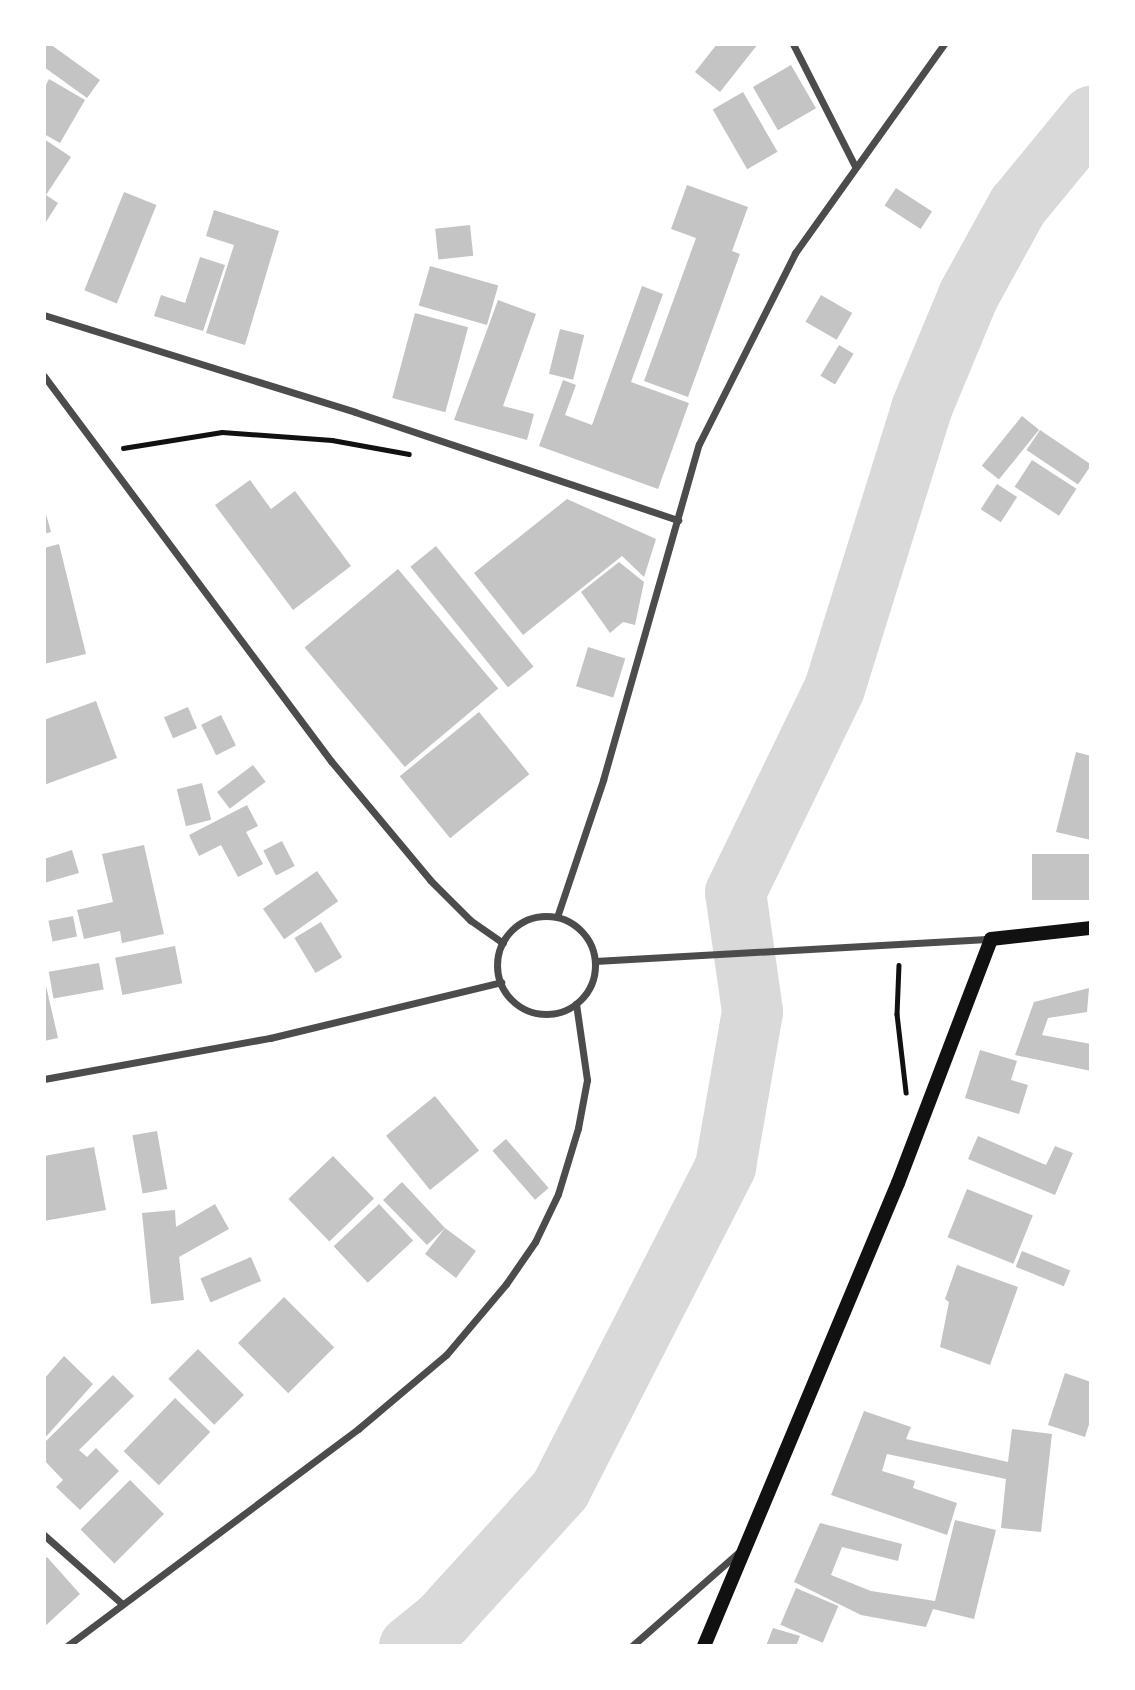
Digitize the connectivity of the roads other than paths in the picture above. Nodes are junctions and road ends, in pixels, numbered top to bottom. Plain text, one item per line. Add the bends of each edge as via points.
1 (793, 44) edge
2 (944, 44) edge
3 (855, 166) junction
4 (44, 315) edge
5 (44, 376) edge
6 (678, 520) junction
7 (557, 917) junction
8 (1091, 928) edge
9 (991, 939) junction
10 (503, 943) junction
11 (595, 961) junction
12 (501, 982) junction
13 (576, 1004) junction
14 (44, 1079) edge
15 (44, 1535) edge
16 (740, 1551) junction
17 (121, 1603) junction
18 (66, 1646) edge
19 (632, 1646) edge
20 (704, 1646) edge

1 - 3 street
2 - 3 street
3 - 6 street via 795,253 742,352 699,444
4 - 6 street
5 - 10 street via 331,761 430,880 470,920
6 - 7 street via 603,780
7 - 10 street via 525,920
7 - 11 street via 584,932
8 - 9 main road
9 - 11 street
9 - 16 main road via 917,1132
10 - 12 street via 497,969
11 - 13 street via 591,985
12 - 13 street via 508,995 533,1012 548,1014
12 - 14 street via 270,1038
13 - 17 street via 587,1080 578,1128 558,1194 506,1284 446,1355 358,1429
15 - 17 street
16 - 19 street
16 - 20 main road
17 - 18 street

